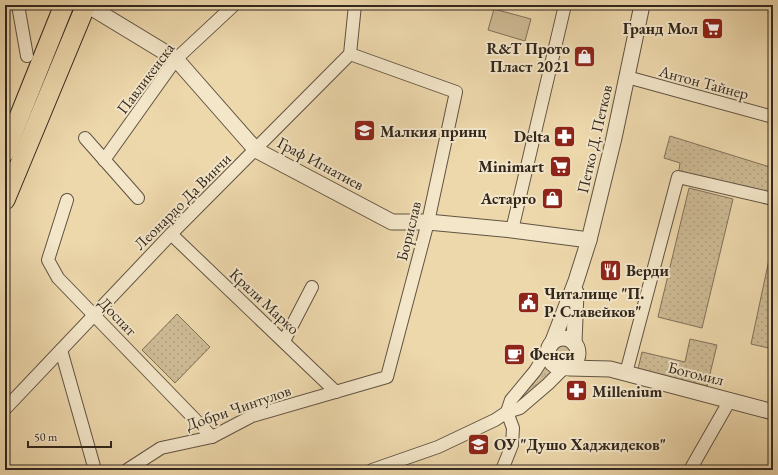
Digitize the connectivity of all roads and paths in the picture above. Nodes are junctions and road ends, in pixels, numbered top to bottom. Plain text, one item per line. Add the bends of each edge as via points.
1 (18, 5) edge
2 (64, 5) edge
3 (87, 5) edge
4 (234, 5) edge
5 (356, 5) edge
6 (565, 5) edge
7 (642, 5) edge
8 (350, 54) junction
9 (27, 56) dead end
10 (176, 59) junction
11 (627, 77) junction
12 (773, 117) edge
13 (85, 138) dead end
14 (256, 150) junction
15 (5, 152) edge
16 (104, 160) junction
17 (138, 198) dead end
18 (773, 199) edge
19 (5, 200) edge
20 (67, 200) dead end
21 (428, 222) junction
22 (512, 230) junction
23 (171, 234) junction
24 (589, 240) junction
25 (576, 281) junction
26 (312, 288) dead end
27 (94, 314) junction
28 (284, 341) junction
29 (576, 345) junction
30 (550, 347) junction
31 (61, 350) junction
32 (566, 368) junction
33 (610, 369) junction
34 (626, 373) junction
35 (387, 377) joint
36 (336, 392) junction
37 (730, 400) junction
38 (5, 409) edge
39 (507, 412) junction
40 (773, 412) edge
41 (212, 437) junction
42 (95, 470) edge
43 (127, 470) edge
44 (372, 470) edge
45 (502, 470) edge
46 (690, 470) edge

1 - 9 street
2 - 15 main road
3 - 10 street, Граф Игнатиев
3 - 19 main road
4 - 10 street, Павликенска
5 - 8 street
6 - 22 street
7 - 11 street, Петко Д. Петков
8 - 14 street, Леонардо Да Винчи
8 - 21 street, Борислав via 456,92
10 - 14 street, Граф Игнатиев
10 - 16 street, Павликенска
11 - 12 street, Антон Тайнер
11 - 24 street, Петко Д. Петков
13 - 16 street
14 - 21 street, Граф Игнатиев via 392,222
14 - 23 street, Леонардо Да Винчи
16 - 17 street
18 - 34 street via 678,177
20 - 27 street, Доспат via 48,260 58,278
21 - 22 street, Граф Игнатиев
21 - 35 street, Борислав
22 - 24 street, Граф Игнатиев
23 - 27 street, Леонардо Да Винчи
23 - 28 street, Крали Марко
24 - 25 street, Петко Д. Петков
25 - 29 street, Петко Д. Петков
25 - 30 street, Петко Д. Петков
26 - 28 street
27 - 31 street, Леонардо Да Винчи
27 - 41 street, Доспат
28 - 36 street, Крали Марко
29 - 30 street via 570,339 558,338
29 - 32 street via 577,359
29 - 33 street, Богомил
30 - 32 street via 548,358 551,364
30 - 39 street via 535,371 511,400
31 - 38 street, Леонардо Да Винчи
31 - 42 street
32 - 33 street, Богомил
32 - 39 street via 520,408
33 - 34 street, Богомил
34 - 37 street, Богомил
35 - 36 street, Добри Чинтулов
36 - 41 street, Добри Чинтулов via 252,416
37 - 40 street, Богомил
37 - 46 street
39 - 44 street via 438,447
39 - 45 street via 513,428 512,445
41 - 43 street, Добри Чинтулов via 161,448

